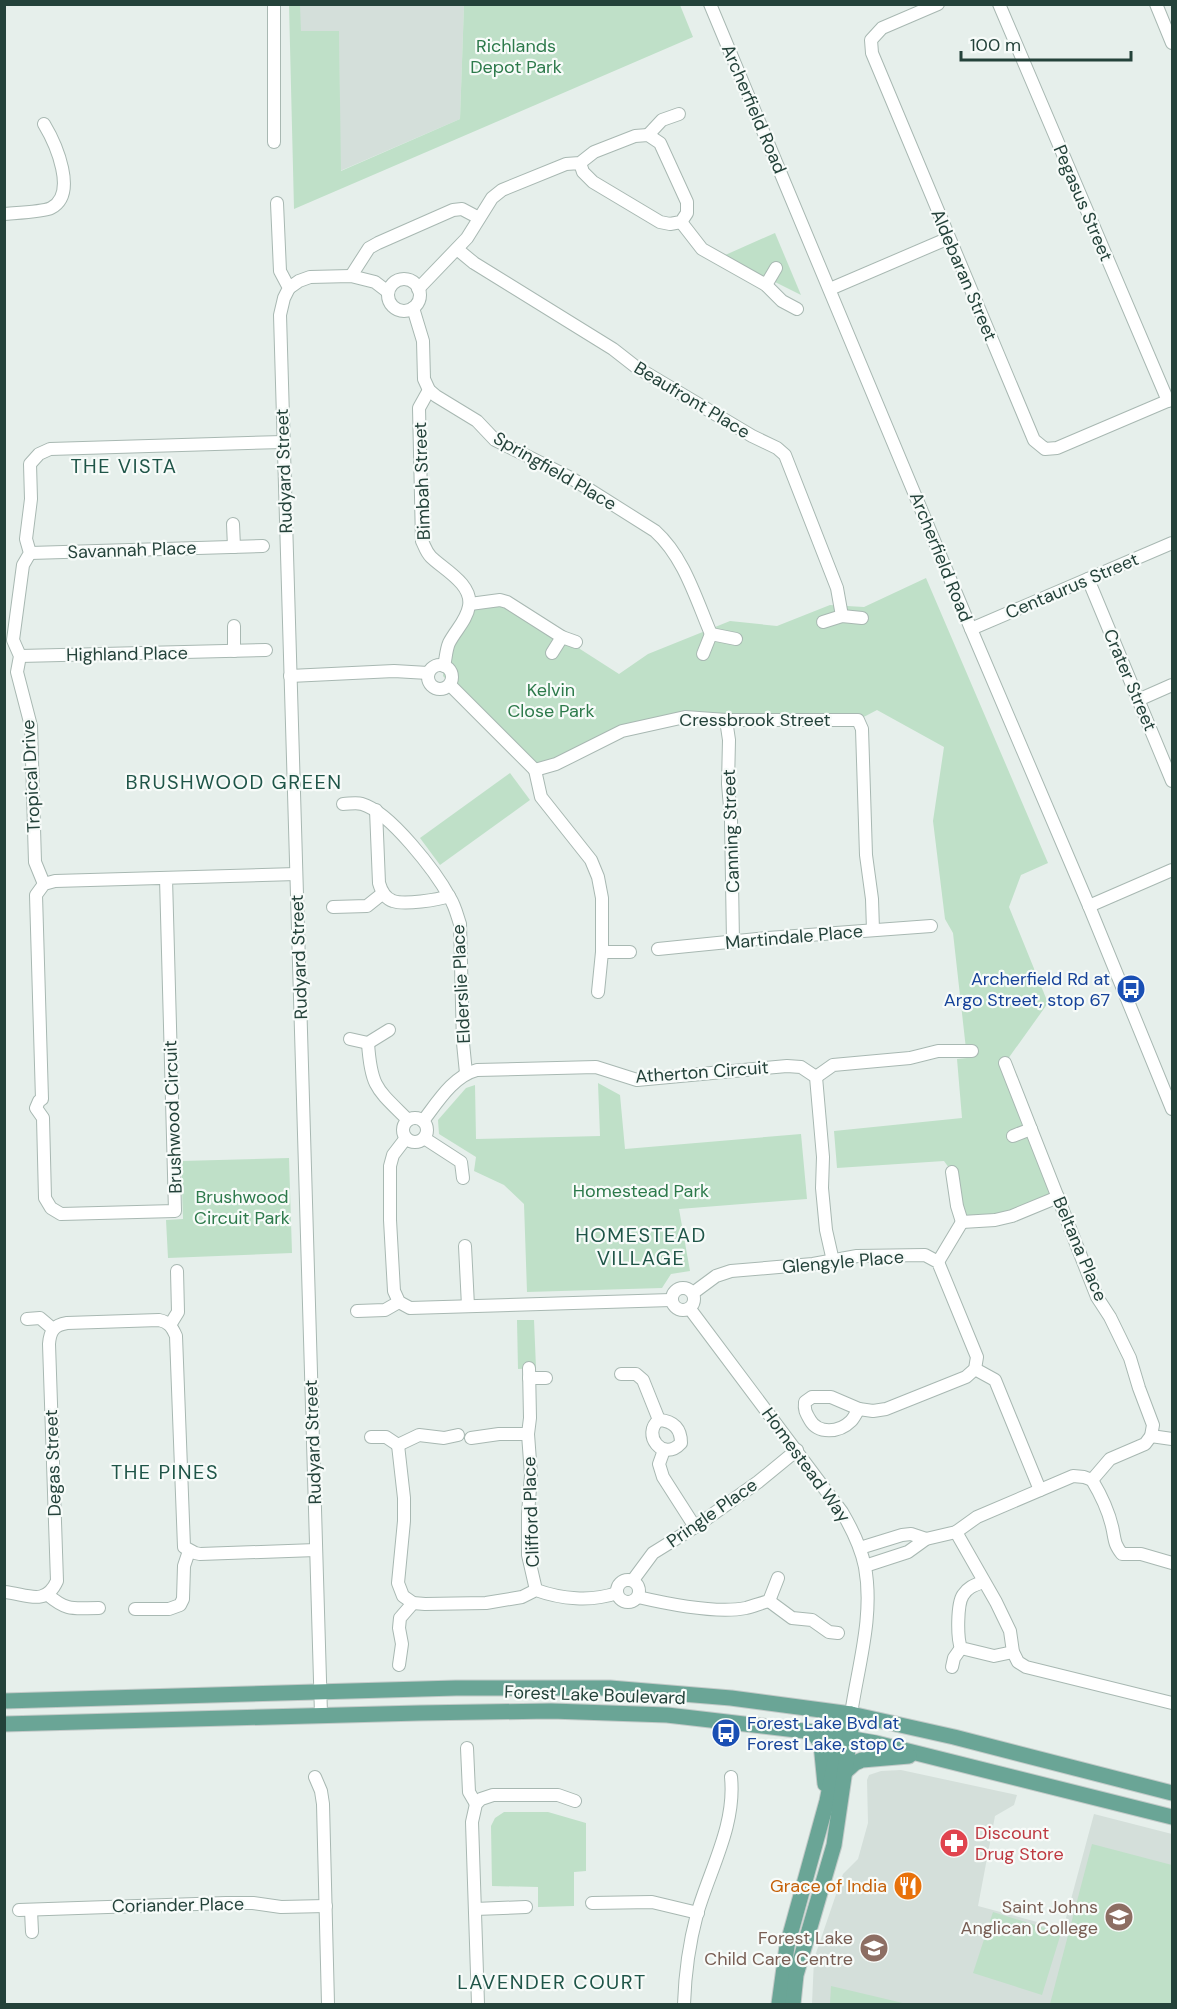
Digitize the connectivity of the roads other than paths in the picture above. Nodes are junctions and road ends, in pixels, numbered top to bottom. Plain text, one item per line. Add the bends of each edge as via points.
1 (274, 4) edge
2 (710, 4) edge
3 (938, 4) edge
4 (999, 4) edge
5 (1156, 4) edge
6 (1172, 43) edge
7 (679, 114) dead end
8 (44, 124) dead end
9 (648, 135) junction
10 (274, 142) dead end
11 (580, 163) junction
12 (277, 203) dead end
13 (4, 214) edge
14 (479, 218) junction
15 (681, 222) junction
16 (949, 238) junction
17 (457, 249) junction
18 (776, 268) dead end
19 (351, 276) junction
20 (766, 285) junction
21 (290, 288) junction
22 (418, 288) junction
23 (830, 289) junction
24 (388, 292) junction
25 (413, 308) junction
26 (797, 309) dead end
27 (429, 390) junction
28 (1170, 400) edge
29 (283, 442) junction
30 (233, 524) dead end
31 (1173, 543) edge
32 (263, 546) dead end
33 (234, 547) junction
34 (30, 553) junction
35 (444, 567) junction
36 (435, 578) dead end
37 (1088, 579) junction
38 (470, 604) junction
39 (842, 616) junction
40 (862, 618) dead end
41 (823, 622) dead end
42 (234, 626) dead end
43 (971, 630) junction
44 (711, 634) junction
45 (562, 637) junction
46 (736, 639) dead end
47 (576, 642) dead end
48 (266, 650) dead end
49 (234, 651) junction
50 (552, 652) dead end
51 (703, 654) dead end
52 (20, 656) junction
53 (444, 666) junction
54 (428, 673) junction
55 (290, 676) junction
56 (450, 685) junction
57 (1173, 685) edge
58 (1138, 700) junction
59 (726, 720) junction
60 (535, 770) junction
61 (1173, 781) edge
62 (343, 804) dead end
63 (376, 810) junction
64 (1173, 870) edge
65 (296, 874) junction
66 (166, 878) junction
67 (44, 884) junction
68 (382, 894) junction
69 (449, 896) junction
70 (1089, 906) junction
71 (333, 907) dead end
72 (931, 926) dead end
73 (873, 930) junction
74 (733, 942) junction
75 (658, 949) dead end
76 (602, 952) junction
77 (630, 952) dead end
78 (598, 992) dead end
79 (388, 1030) dead end
80 (350, 1039) dead end
81 (368, 1042) junction
82 (972, 1051) dead end
83 (1005, 1062) dead end
84 (466, 1073) junction
85 (816, 1077) junction
86 (1173, 1109) edge
87 (408, 1120) junction
88 (423, 1122) junction
89 (1031, 1129) junction
90 (1013, 1136) dead end
91 (406, 1138) junction
92 (424, 1138) junction
93 (952, 1172) dead end
94 (463, 1178) dead end
95 (1058, 1197) junction
96 (962, 1222) junction
97 (465, 1246) dead end
98 (833, 1261) junction
99 (938, 1262) junction
100 (177, 1271) dead end
101 (693, 1293) junction
102 (671, 1300) junction
103 (399, 1302) junction
104 (468, 1306) junction
105 (690, 1309) junction
106 (357, 1311) dead end
107 (27, 1319) dead end
108 (170, 1325) junction
109 (53, 1329) junction
110 (975, 1369) junction
111 (621, 1374) dead end
112 (546, 1378) dead end
113 (859, 1409) dead end
114 (659, 1420) junction
115 (528, 1434) junction
116 (458, 1435) dead end
117 (1151, 1436) junction
118 (371, 1437) dead end
119 (471, 1438) dead end
120 (1173, 1439) edge
121 (398, 1444) junction
122 (664, 1450) junction
123 (796, 1450) junction
124 (1092, 1480) junction
125 (1041, 1490) junction
126 (695, 1527) junction
127 (956, 1532) junction
128 (926, 1539) junction
129 (860, 1548) junction
130 (316, 1550) junction
131 (189, 1551) junction
132 (1173, 1563) edge
133 (865, 1566) junction
134 (778, 1578) dead end
135 (633, 1580) junction
136 (983, 1582) junction
137 (536, 1590) junction
138 (4, 1592) edge
139 (617, 1593) junction
140 (48, 1594) junction
141 (638, 1597) junction
142 (769, 1601) junction
143 (413, 1603) junction
144 (99, 1608) dead end
145 (135, 1610) dead end
146 (838, 1633) dead end
147 (961, 1648) junction
148 (1013, 1652) junction
149 (399, 1665) dead end
150 (952, 1667) dead end
151 (320, 1692) junction
152 (4, 1701) edge
153 (1173, 1703) edge
154 (321, 1714) junction
155 (851, 1714) junction
156 (4, 1724) edge
157 (813, 1732) junction
158 (845, 1737) junction
159 (467, 1748) dead end
160 (927, 1754) junction
161 (845, 1772) junction
162 (315, 1777) dead end
163 (731, 1777) dead end
164 (1173, 1793) edge
165 (575, 1802) dead end
166 (827, 1802) junction
167 (476, 1804) junction
168 (1173, 1817) edge
169 (592, 1904) dead end
170 (326, 1906) junction
171 (526, 1907) dead end
172 (475, 1909) junction
173 (698, 1914) junction
174 (32, 1932) dead end
175 (328, 2004) edge
176 (478, 2004) edge
177 (684, 2004) edge
178 (779, 2004) edge
179 (793, 2004) edge

1 - 10 street
2 - 23 street, Archerfield Road
3 - 16 street, Aldebaran Street via 882,28 872,40 872,53
4 - 28 street, Pegasus Street
5 - 6 street
7 - 9 street via 662,120
8 - 13 street via 56,143 65,185 62,197 50,208
9 - 11 street via 634,136 594,152
9 - 15 street via 660,143 687,202 687,213
11 - 14 street via 566,164 502,190
11 - 15 street via 592,182 660,222
12 - 21 street via 280,271
14 - 17 street
14 - 19 street via 462,209 453,210 378,243 369,248
15 - 20 street via 702,249
16 - 23 street
16 - 28 street, Aldebaran Street via 1034,440 1045,449 1057,448
17 - 22 street
17 - 39 street, Beaufront Place via 636,367 785,455 837,588
18 - 20 street
19 - 21 street via 310,277
19 - 24 street via 375,282
20 - 26 street
21 - 29 street, Rudyard Street via 280,315
22 - 24 street via 409,280 402,280
22 - 25 street via 419,300
23 - 43 street, Archerfield Road
24 - 25 street via 395,309
25 - 27 street via 423,341 424,379
27 - 35 street, Bimbah Street via 419,408 422,541 432,558
27 - 44 street, Springfield Place via 477,421 495,440 571,478 655,531 676,555
29 - 34 street, Tropical Drive via 51,449 39,454 30,464 26,539
29 - 55 street, Rudyard Street
30 - 33 street
31 - 37 street, Centaurus Street
32 - 33 street, Savannah Place
33 - 34 street, Savannah Place
34 - 52 street, Tropical Drive via 23,565 13,640
35 - 36 street
35 - 38 street, Bimbah Street via 455,575
37 - 43 street, Centaurus Street
37 - 58 street, Crater Street
38 - 45 street via 507,602
38 - 53 street via 448,644
39 - 40 street
39 - 41 street
42 - 49 street
43 - 70 street, Archerfield Road
44 - 46 street
44 - 51 street
45 - 47 street
45 - 50 street
48 - 49 street, Highland Place
49 - 52 street, Highland Place
52 - 67 street, Tropical Drive via 17,672 31,726 35,862
53 - 54 street via 435,666
53 - 56 street via 451,671
54 - 55 street
54 - 56 street via 432,687
55 - 65 street, Rudyard Street
56 - 60 street
57 - 58 street
58 - 61 street, Crater Street
59 - 60 street, Cressbrook Street via 685,717 622,731
59 - 73 street, Cressbrook Street via 858,720 862,729
59 - 74 street, Canning Street
60 - 76 street via 541,797 591,860 598,876
62 - 63 street via 360,803
63 - 68 street
63 - 69 street, Elderslie Place via 411,846
64 - 70 street
65 - 66 street
65 - 130 street, Rudyard Street
66 - 67 street
66 - 67 street, Brushwood Circuit via 175,1211 61,1214 45,1198 43,1118 36,1108 42,1099 36,895
68 - 69 street, Elderslie Place via 393,901 434,901
68 - 71 street via 367,906
69 - 84 street, Elderslie Place via 460,924
70 - 86 street, Archerfield Road
72 - 73 street, Martindale Place
73 - 74 street, Martindale Place
74 - 75 street, Martindale Place
76 - 77 street
76 - 78 street
79 - 81 street
80 - 81 street
81 - 87 street via 374,1082
82 - 85 street via 938,1051 910,1058 833,1065
83 - 89 street, Beltana Place
84 - 85 street, Atherton Circuit via 596,1067 636,1080 787,1066 801,1067
84 - 88 street
85 - 98 street via 823,1199
87 - 88 street via 417,1118
87 - 91 street via 403,1129
88 - 92 street via 427,1129
89 - 90 street
89 - 95 street, Beltana Place
91 - 92 street via 415,1142
91 - 103 street via 390,1166 394,1291
92 - 94 street via 461,1162
93 - 96 street
95 - 96 street via 1012,1216
95 - 117 street, Beltana Place via 1097,1297 1130,1358 1153,1425
96 - 99 street
97 - 104 street
98 - 99 street, Glengyle Place via 925,1255
98 - 101 street, Glengyle Place via 730,1271
99 - 110 street via 977,1357
100 - 108 street via 178,1312
101 - 102 street via 680,1288
101 - 105 street
102 - 104 street
102 - 105 street via 676,1308
103 - 104 street via 410,1308
103 - 106 street via 385,1310
105 - 123 street, Homestead Way
107 - 109 street via 40,1318
108 - 109 street via 159,1320 67,1323
108 - 131 street via 176,1336 183,1541
109 - 140 street, Degas Street via 49,1344 57,1581
110 - 113 street via 966,1377 886,1409
110 - 125 street via 995,1380
111 - 114 street via 636,1374 643,1380
112 - 115 street, Clifford Place via 529,1373
114 - 122 street via 654,1424 653,1441
114 - 122 street via 674,1424 681,1434 681,1443 676,1448
115 - 119 street, Clifford Place
115 - 137 street, Clifford Place via 528,1555
116 - 121 street via 419,1435
117 - 120 street
117 - 124 street via 1145,1444 1110,1459
118 - 121 street via 386,1437
121 - 143 street via 404,1521 398,1583 403,1596
122 - 126 street via 659,1464 663,1477
123 - 126 street, Pringle Place
123 - 129 street, Homestead Way via 842,1512
124 - 125 street via 1073,1476
124 - 132 street via 1113,1531 1114,1545 1122,1554 1141,1554
125 - 127 street via 977,1517
126 - 135 street, Pringle Place via 653,1553
127 - 128 street
127 - 136 street
128 - 129 street via 902,1535
128 - 133 street via 908,1552
129 - 133 street, Homestead Way
130 - 131 street via 200,1554
130 - 151 street, Rudyard Street
131 - 145 street via 183,1566 180,1605
133 - 155 street, Homestead Way via 867,1616
134 - 142 street
135 - 139 street via 621,1582
135 - 141 street via 638,1586
136 - 147 street via 968,1588 961,1597
136 - 148 street via 1010,1631
137 - 139 street via 552,1596 600,1599
137 - 143 street via 522,1597 486,1603
138 - 140 street via 40,1598
139 - 141 street via 628,1602
140 - 144 street via 61,1606
141 - 142 street via 725,1610
142 - 146 street via 792,1618 812,1620 829,1632
143 - 149 street via 400,1618
147 - 148 street via 994,1656
147 - 150 street
148 - 153 street via 1026,1667
151 - 152 main road, Forest Lake Boulevard
151 - 154 street, Rudyard Street
151 - 155 main road, Forest Lake Boulevard via 610,1688 731,1698
154 - 156 main road, Forest Lake Boulevard
154 - 157 main road, Forest Lake Boulevard via 598,1712 709,1719
155 - 158 main road
155 - 164 main road, Forest Lake Boulevard
157 - 158 main road, Forest Lake Boulevard
157 - 166 main road via 822,1749
158 - 160 main road, Forest Lake Boulevard
158 - 161 main road
158 - 166 main road
159 - 167 street via 470,1792
160 - 161 main road via 862,1760
160 - 168 main road, Forest Lake Boulevard
161 - 179 main road via 834,1845 796,1975
162 - 170 street via 323,1804
163 - 173 street via 732,1802 724,1836
165 - 167 street via 558,1795 493,1795
166 - 178 main road via 787,1946
167 - 172 street via 472,1822
169 - 173 street via 652,1902
170 - 174 street, Coriander Place via 226,1903 25,1910
170 - 175 street
171 - 172 street
172 - 176 street
173 - 177 street via 686,1968

